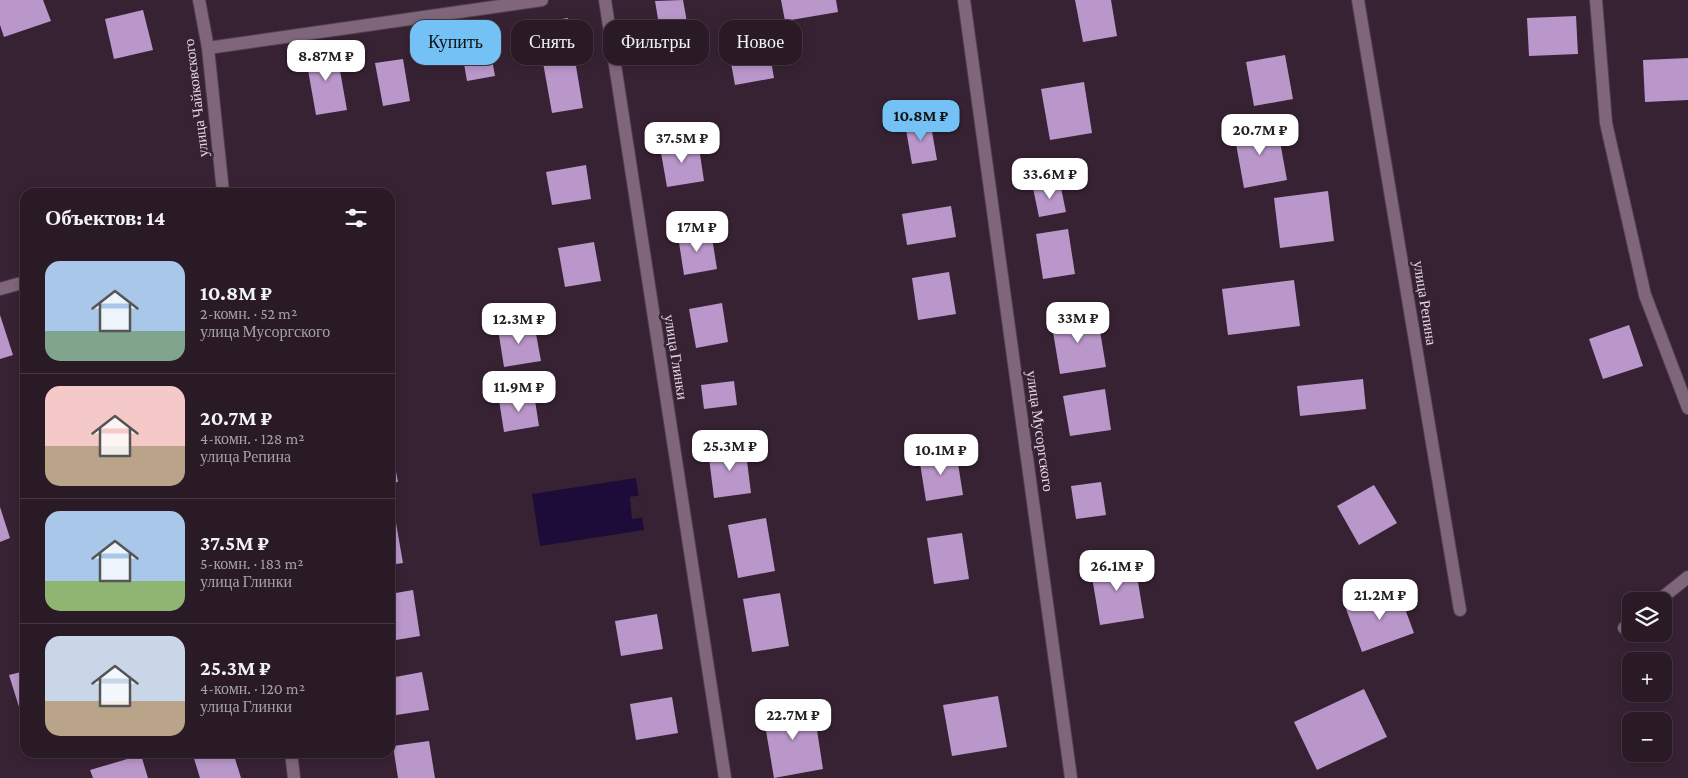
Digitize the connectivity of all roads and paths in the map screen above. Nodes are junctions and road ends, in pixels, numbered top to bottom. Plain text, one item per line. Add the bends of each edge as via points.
1 (199, 0) edge
2 (542, 0) edge
3 (605, 0) edge
4 (964, 0) edge
5 (1358, 0) edge
6 (1596, 0) edge
7 (208, 48) junction
8 (223, 188) edge
9 (20, 284) edge
10 (0, 290) edge
11 (1688, 408) edge
12 (1688, 577) edge
13 (1669, 592) edge
14 (1460, 610) dead end
15 (292, 758) edge
16 (294, 778) edge
17 (725, 778) edge
18 (1071, 778) edge

1 - 7 street, улица Чайковского
2 - 7 street
3 - 17 street, улица Глинки
4 - 18 street, улица Мусоргского
5 - 14 street, улица Репина
6 - 11 street via 1606,123 1644,295
7 - 8 street, улица Чайковского
9 - 10 street
12 - 13 street
15 - 16 street

